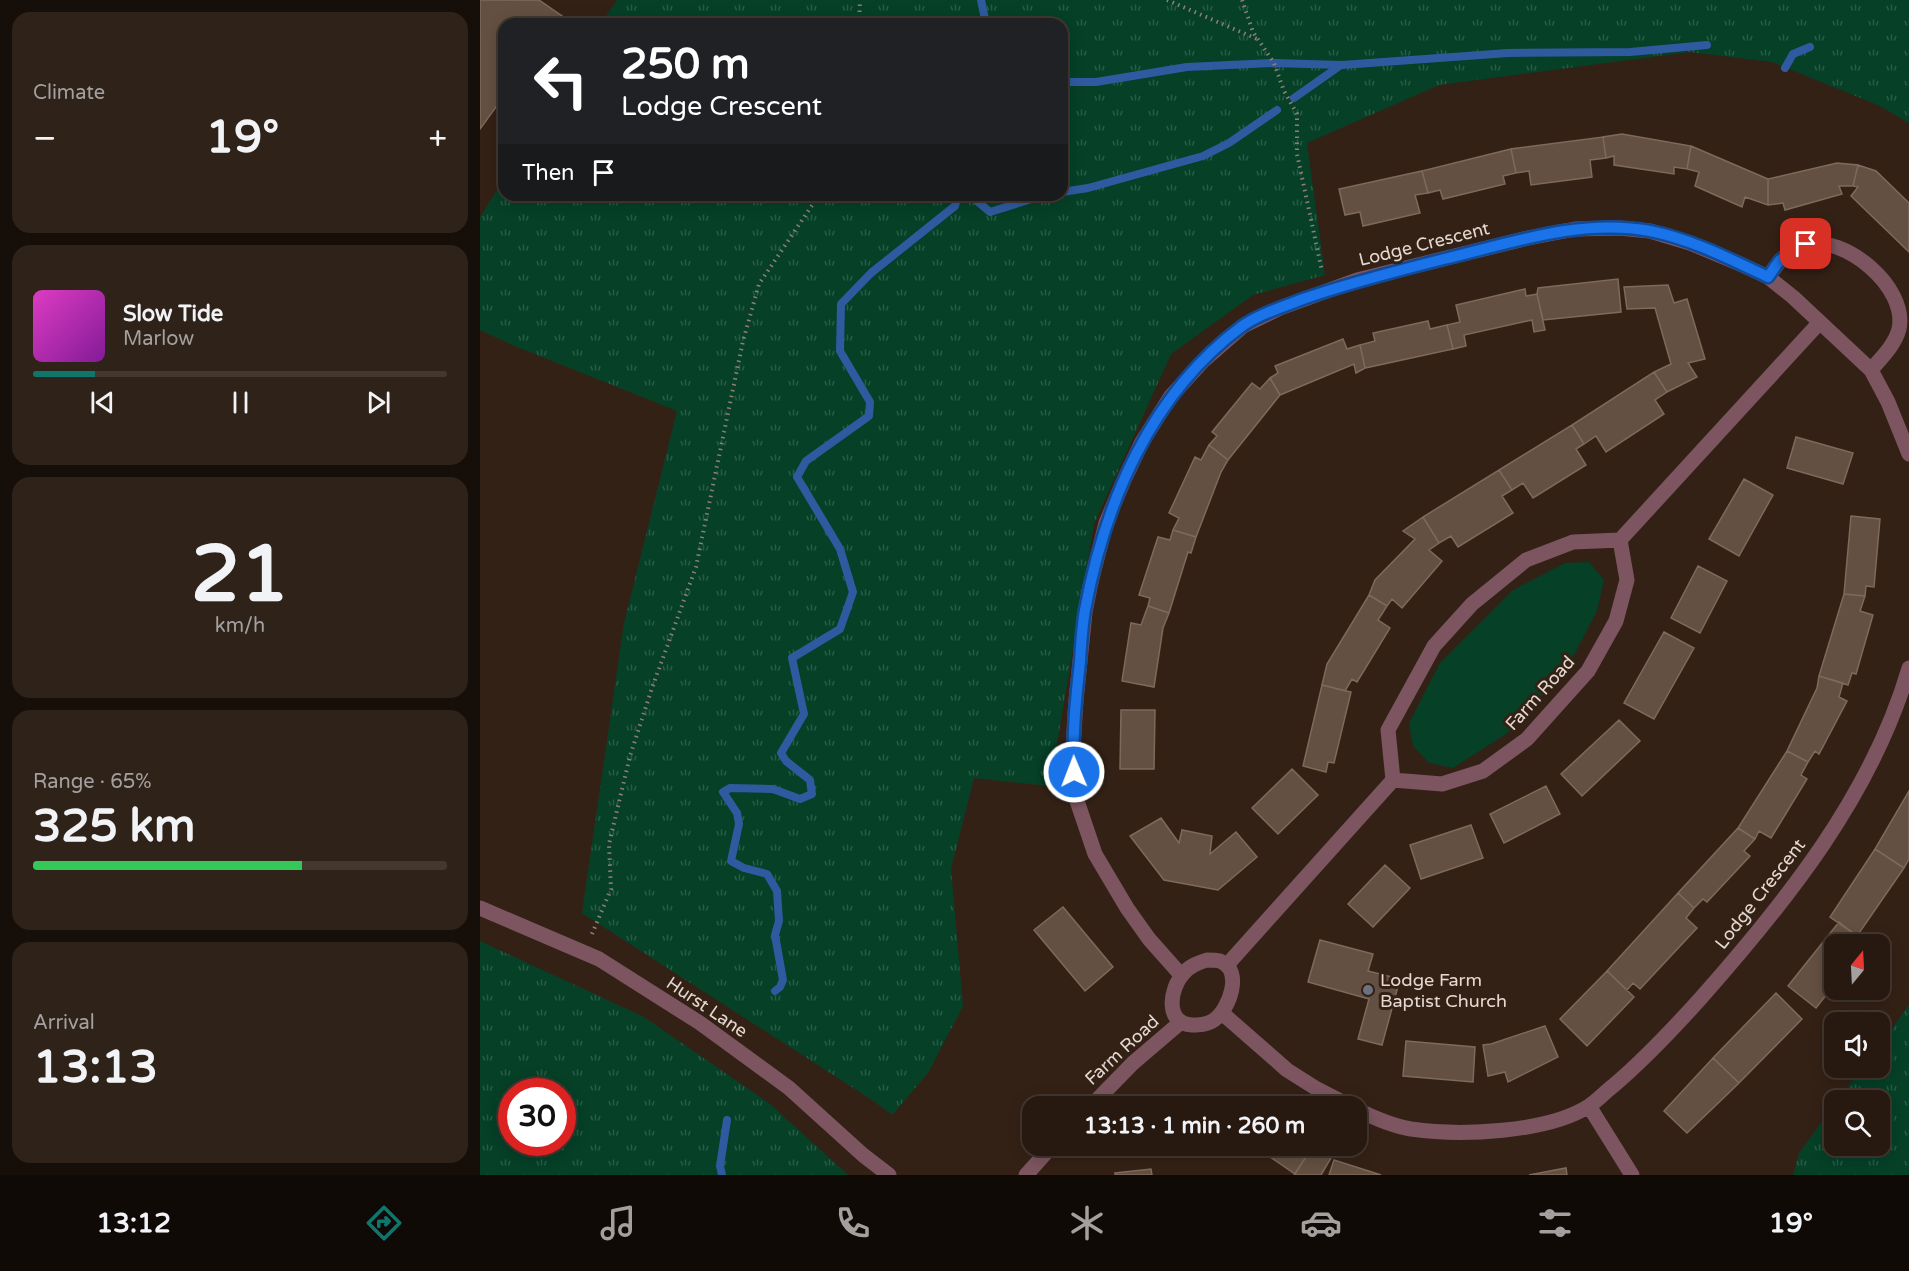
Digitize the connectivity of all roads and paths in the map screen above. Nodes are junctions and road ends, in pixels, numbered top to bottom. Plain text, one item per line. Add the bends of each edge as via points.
1 (860, 0) edge
2 (1167, 0) edge
3 (1242, 0) edge
4 (859, 18) edge
5 (1260, 41) junction
6 (815, 201) edge
7 (1768, 277) junction
8 (1326, 291) junction
9 (1820, 322) junction
10 (1870, 370) junction
11 (1909, 454) edge
12 (1620, 540) junction
13 (1909, 669) edge
14 (1394, 780) junction
15 (480, 908) edge
16 (584, 953) junction
17 (1227, 965) junction
18 (1181, 975) junction
19 (1222, 1012) junction
20 (1180, 1022) junction
21 (1101, 1096) edge
22 (1331, 1096) edge
23 (1589, 1106) junction
24 (1367, 1113) edge
25 (1043, 1156) edge
26 (889, 1175) edge
27 (1026, 1175) edge
28 (1632, 1175) edge

1 - 4 path
2 - 5 path
3 - 5 path
5 - 8 path via 1297,114 1297,154
6 - 16 path via 759,284 743,341 696,567 630,756 609,844 611,889
7 - 8 street, Lodge Crescent via 1690,243 1650,231 1575,229 1357,280
7 - 9 street, Lodge Crescent
7 - 10 street via 1780,260 1806,244 1829,245 1856,256 1881,276 1898,302 1899,327 1893,342
8 - 18 street, Lodge Crescent via 1243,326 1171,396 1124,480 1107,523 1084,612 1073,748 1075,795 1095,854 1149,939
9 - 10 street, Lodge Crescent
9 - 12 street
10 - 11 street, Lodge Crescent
12 - 14 street via 1573,542 1526,560 1472,604 1434,646 1388,730
12 - 14 street, Farm Road via 1628,580 1616,621 1588,671 1527,740 1483,771 1442,783
13 - 23 street, Lodge Crescent via 1898,706 1874,757 1818,853 1744,948 1666,1037
14 - 17 street
15 - 16 street, Hurst Lane
16 - 26 street, Hurst Lane via 700,1023 789,1088
17 - 18 street via 1207,960
17 - 19 street via 1233,985
18 - 20 street via 1172,1001
19 - 20 street via 1205,1024
19 - 22 street via 1287,1070
20 - 21 street, Farm Road
23 - 24 street, Lodge Crescent via 1527,1127 1449,1132 1409,1129
23 - 28 street
25 - 27 street

